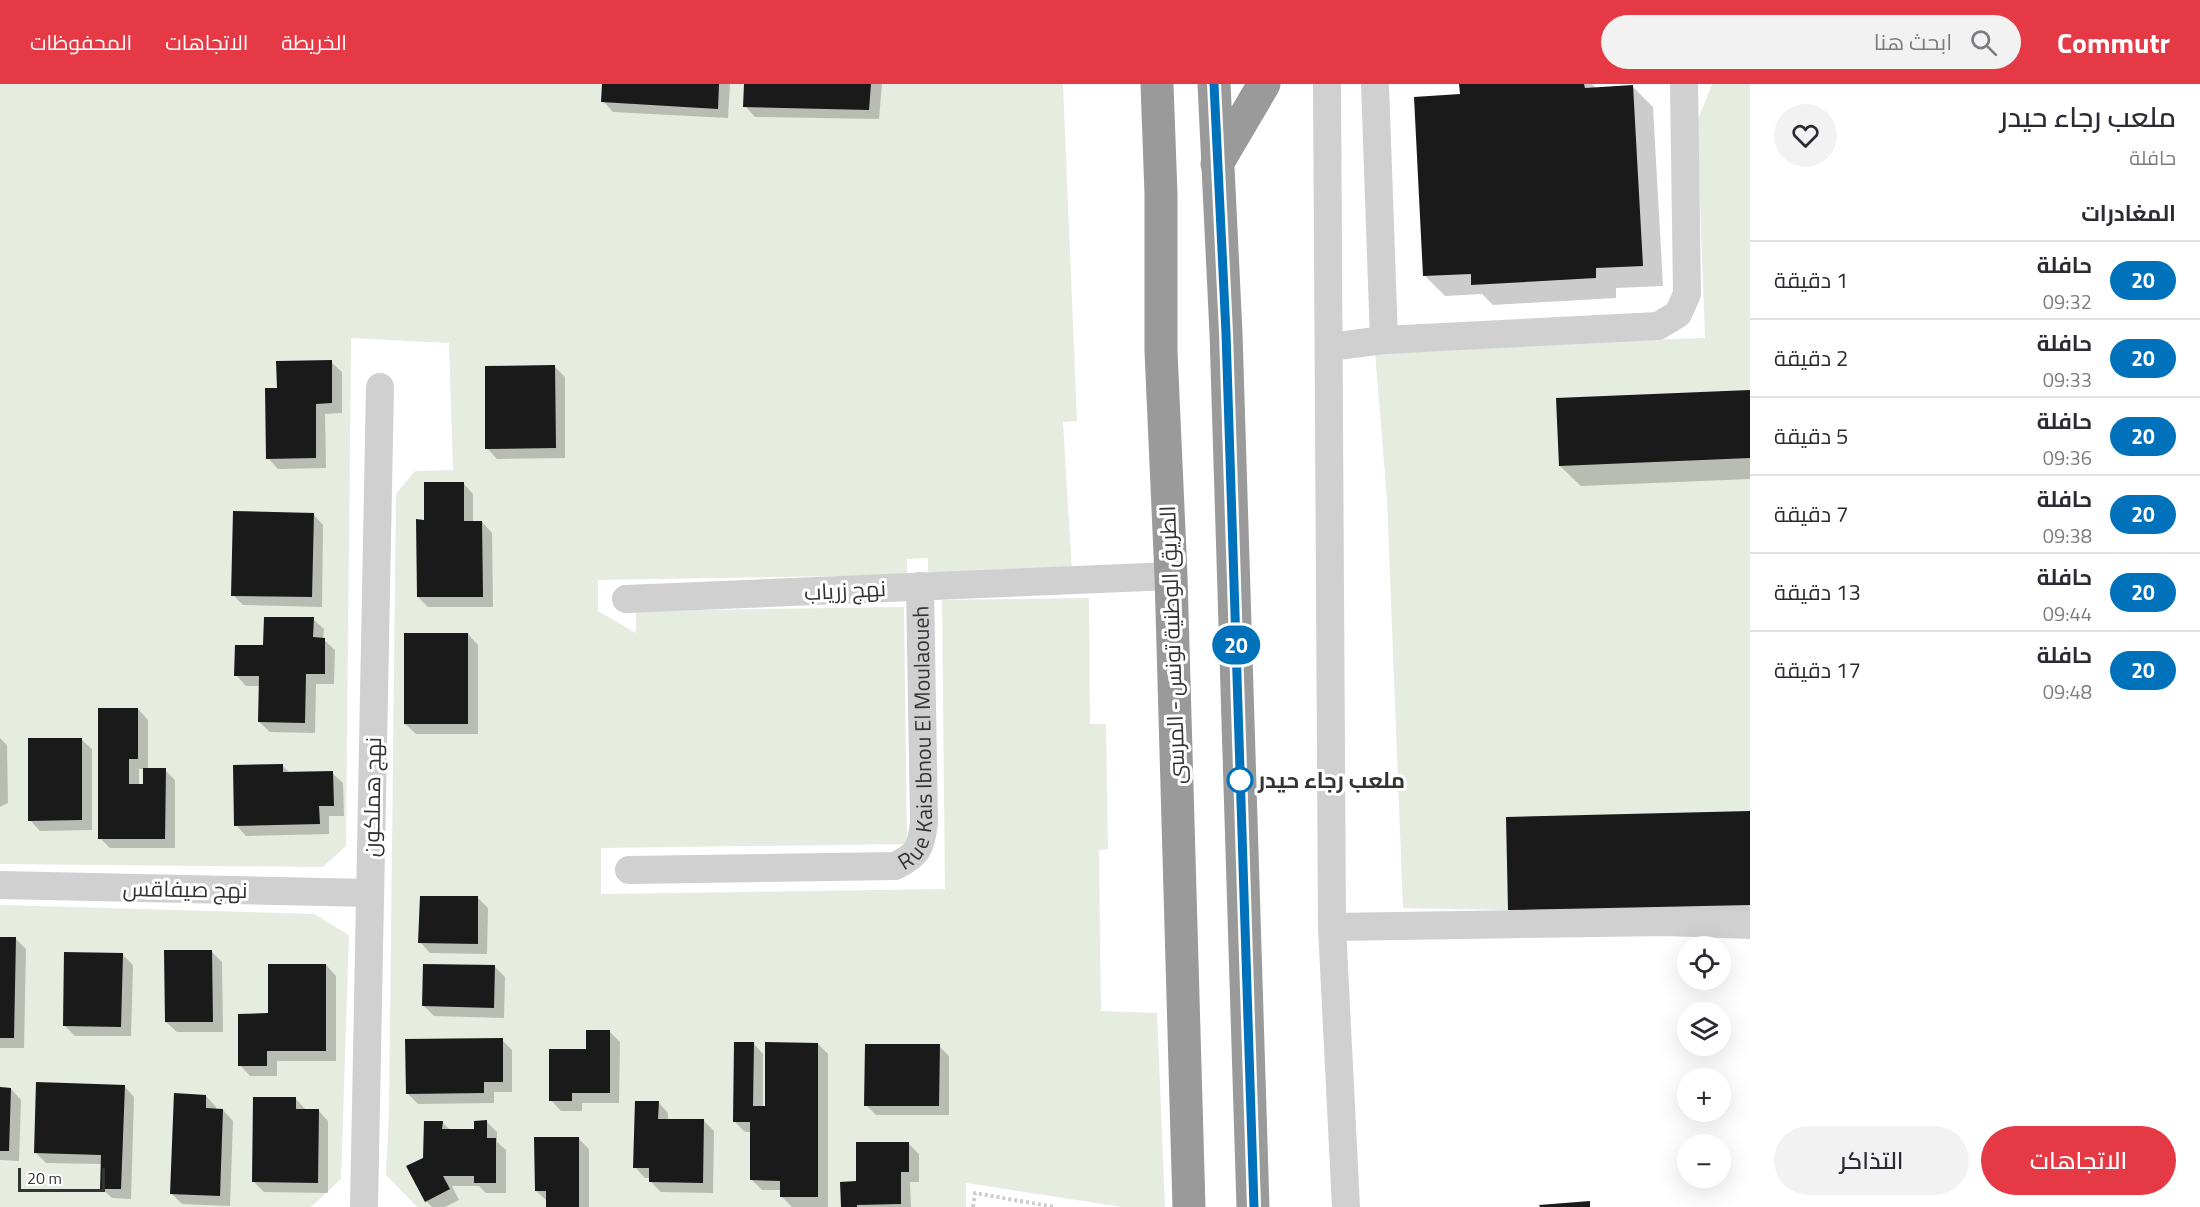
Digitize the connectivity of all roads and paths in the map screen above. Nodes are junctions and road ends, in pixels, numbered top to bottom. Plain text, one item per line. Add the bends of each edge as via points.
1 (1157, 84) edge
2 (1214, 84) edge
3 (1264, 84) edge
4 (1327, 84) edge
5 (1375, 84) edge
6 (1684, 84) edge
7 (1217, 164) junction
8 (1384, 340) junction
9 (1330, 347) junction
10 (380, 387) dead end
11 (1171, 576) junction
12 (920, 586) junction
13 (626, 599) dead end
14 (629, 870) dead end
15 (0, 885) edge
16 (370, 893) junction
17 (1750, 925) edge
18 (1332, 927) junction
19 (364, 1207) edge
20 (974, 1207) edge
21 (1054, 1207) edge
22 (1189, 1207) edge
23 (1253, 1207) edge
24 (1346, 1207) edge

1 - 11 highway, الطريق الوطنية تونس - المرسى via 1161,351
2 - 7 highway
3 - 7 highway
4 - 9 street
5 - 8 street
6 - 8 street via 1686,294 1678,314 1658,326
7 - 23 highway
8 - 9 street
9 - 18 street
10 - 16 street, نهج هملكون
11 - 12 street, نهج زرياب
11 - 22 highway, الطريق الوطنية تونس - المرسى
12 - 13 street, نهج زرياب
12 - 14 street, Rue Kais Ibnou El Moulaoueh via 924,823 922,844 912,858 895,866
15 - 16 street, نهج صيفاقس
16 - 19 street, نهج هملكون
17 - 18 street via 1665,922
18 - 24 street
20 - 21 path via 975,1193

